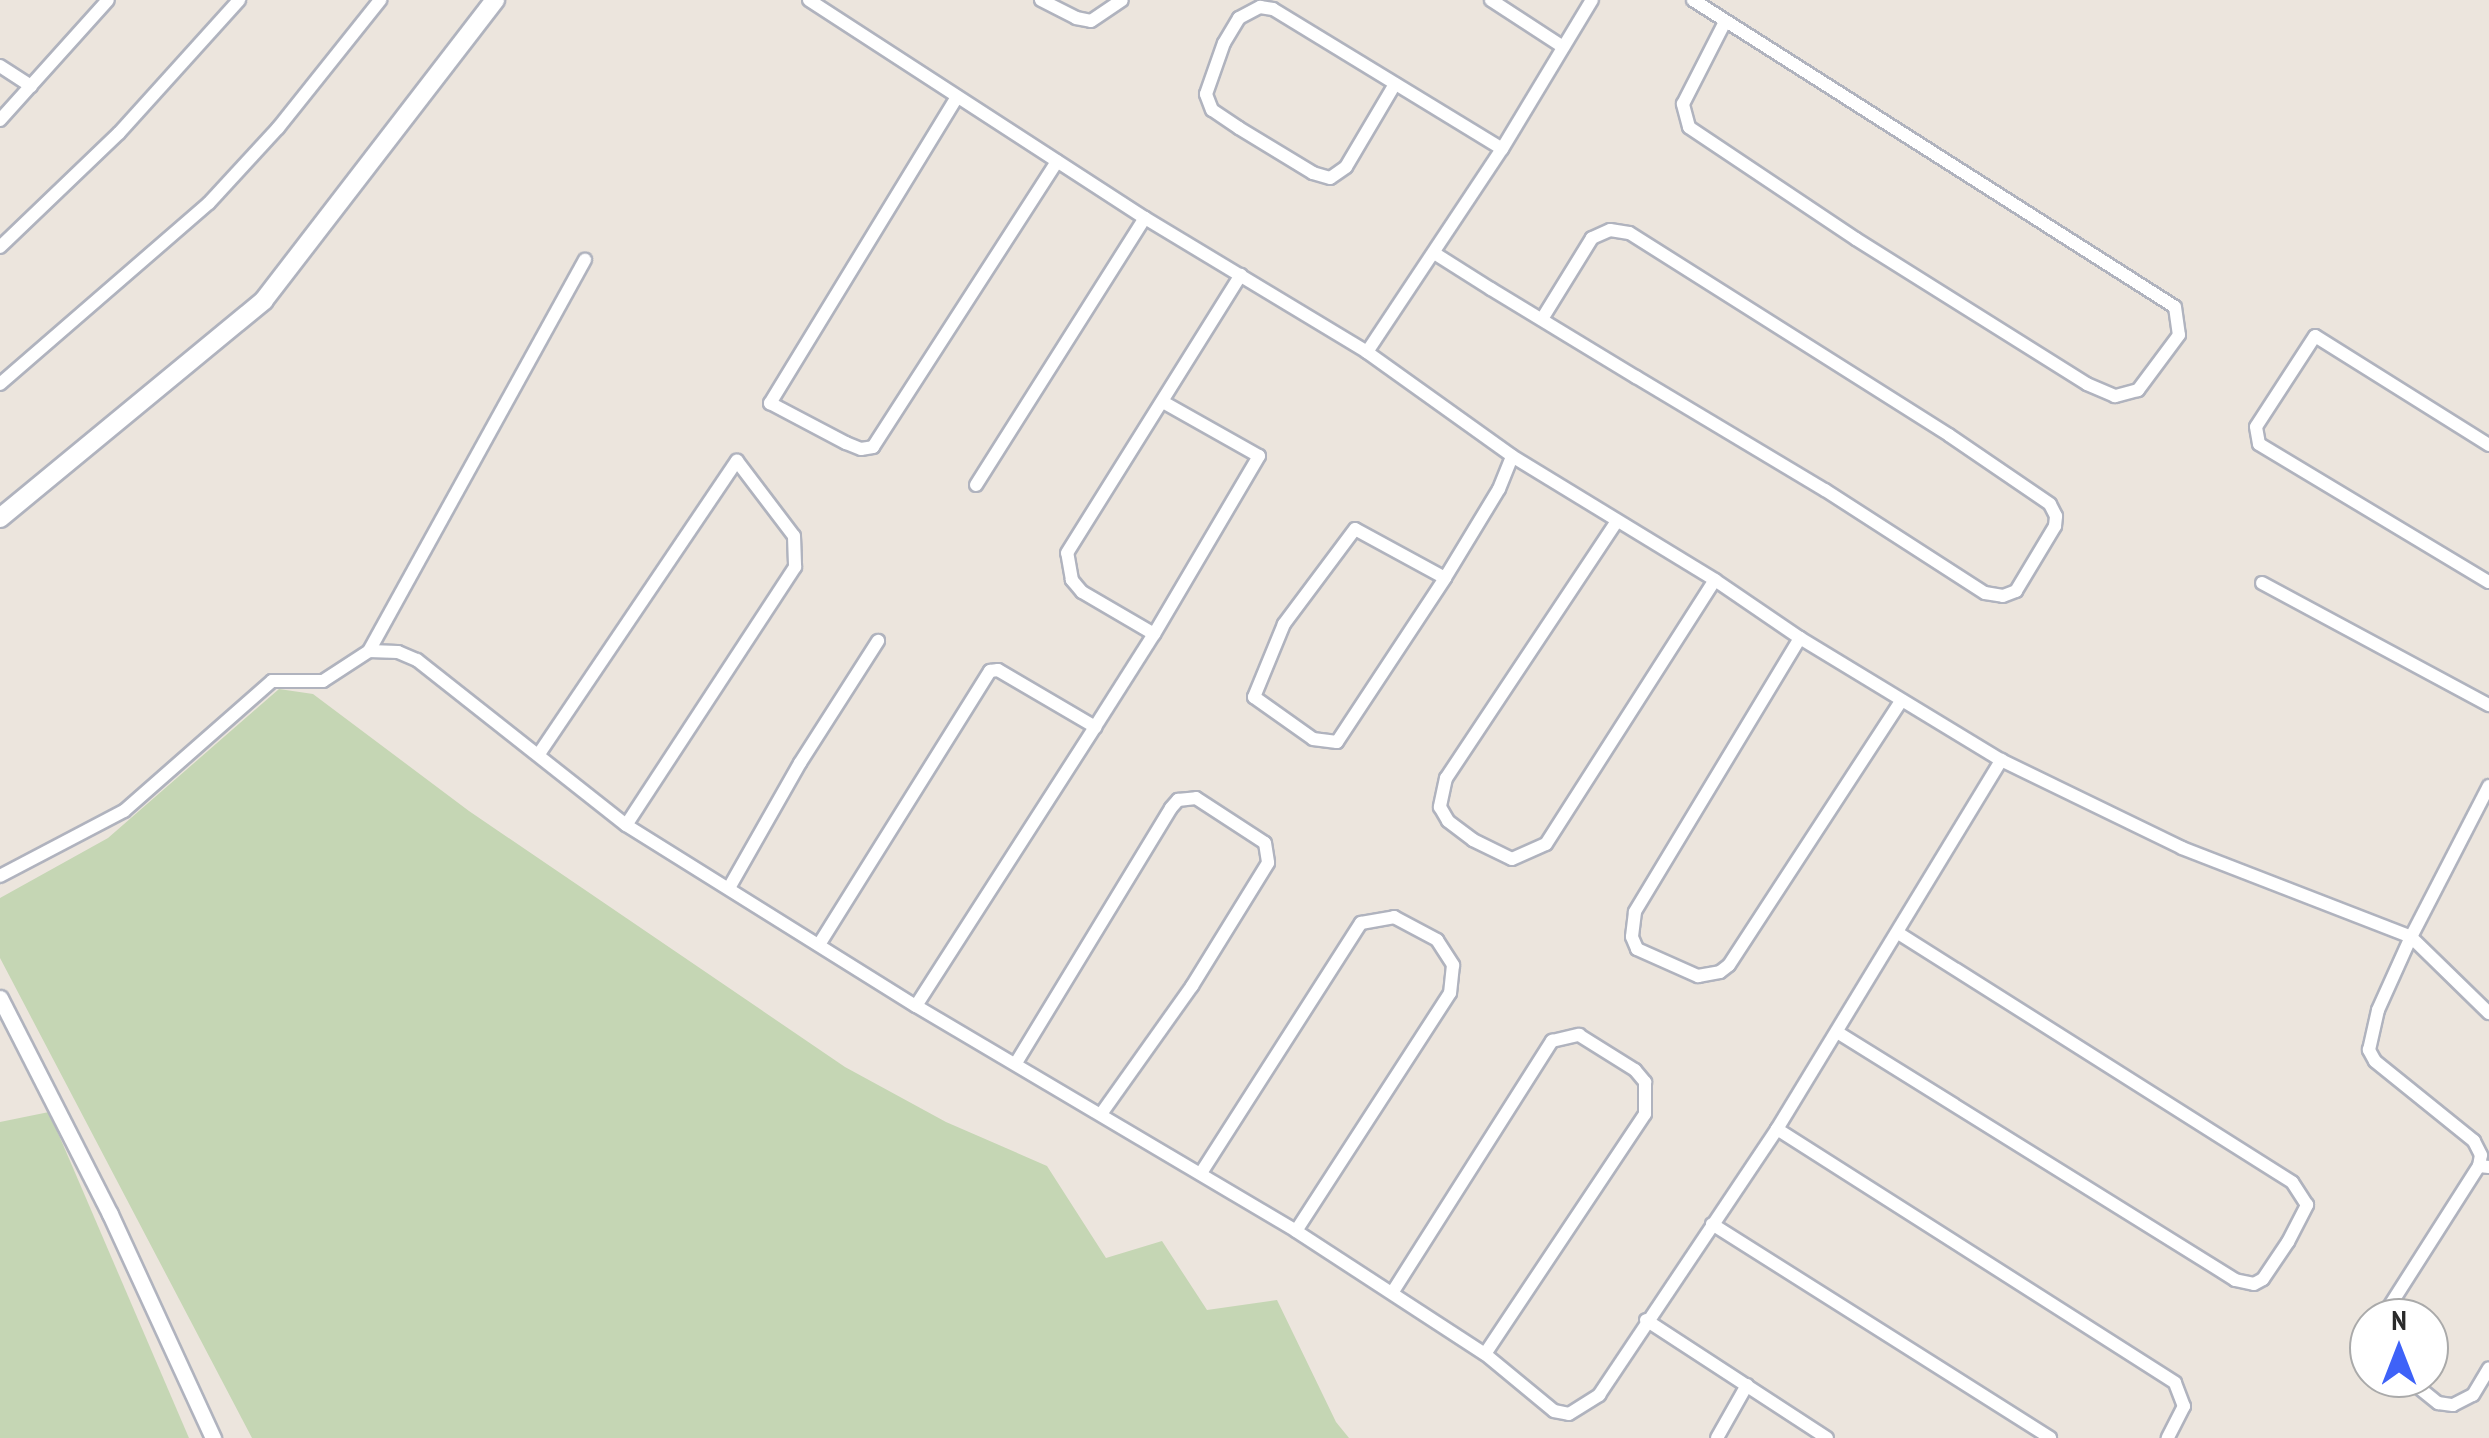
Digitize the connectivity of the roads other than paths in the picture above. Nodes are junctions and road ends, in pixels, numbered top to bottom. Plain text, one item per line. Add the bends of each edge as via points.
1 (84, 0) edge
2 (239, 0) edge
3 (380, 0) edge
4 (495, 0) edge
5 (809, 0) edge
6 (1041, 0) edge
7 (1122, 0) edge
8 (1491, 0) edge
9 (1592, 0) edge
10 (1693, 0) edge
11 (104, 5) edge
12 (1725, 22) junction
13 (1563, 47) junction
14 (0, 66) edge
15 (1395, 84) junction
16 (31, 86) junction
17 (957, 97) junction
18 (0, 120) edge
19 (1502, 149) junction
20 (1057, 160) junction
21 (1145, 218) junction
22 (0, 247) edge
23 (1434, 253) junction
24 (584, 260) dead end
25 (1241, 275) junction
26 (1542, 319) junction
27 (1367, 352) junction
28 (0, 384) edge
29 (1163, 402) junction
30 (2489, 445) edge
31 (1512, 456) junction
32 (976, 485) dead end
33 (0, 518) edge
34 (1618, 520) junction
35 (1444, 578) junction
36 (1715, 580) junction
37 (2489, 582) edge
38 (2262, 583) dead end
39 (1154, 634) junction
40 (1800, 638) junction
41 (878, 641) dead end
42 (369, 651) junction
43 (1902, 700) junction
44 (2489, 704) edge
45 (1095, 727) junction
46 (539, 754) junction
47 (2001, 760) junction
48 (2489, 786) edge
49 (626, 825) junction
50 (0, 876) edge
51 (729, 888) junction
52 (1898, 933) junction
53 (2412, 937) junction
54 (820, 944) junction
55 (0, 998) edge
56 (916, 1006) junction
57 (2489, 1013) edge
58 (1837, 1032) junction
59 (1016, 1063) junction
60 (1102, 1114) junction
61 (1777, 1129) junction
62 (2484, 1167) edge
63 (1200, 1174) junction
64 (1712, 1224) junction
65 (1296, 1232) junction
66 (1392, 1293) junction
67 (2396, 1298) edge
68 (1646, 1320) junction
69 (1485, 1354) junction
70 (2489, 1368) edge
71 (1747, 1385) junction
72 (2432, 1398) edge
73 (213, 1438) edge
74 (1717, 1438) edge
75 (1828, 1438) edge
76 (2050, 1438) edge
77 (2168, 1438) edge

1 - 11 street
2 - 22 street via 119,133
3 - 28 street via 209,203
4 - 33 main road via 264,300
5 - 17 street
6 - 7 street via 1091,20
8 - 13 street
9 - 13 street
10 - 12 street
11 - 16 street
12 - 12 street via 2175,306 2179,335 2138,390 2114,396 2087,384 1689,127 1684,104
13 - 19 street
14 - 16 street
15 - 15 street via 1260,7 1238,18 1206,94 1212,110 1238,128 1330,178 1346,166
15 - 19 street
16 - 18 street
17 - 20 street
17 - 20 street via 770,404 861,449 873,447
19 - 23 street
20 - 21 street
21 - 25 street
21 - 32 street
23 - 26 street
23 - 27 street
24 - 42 street
25 - 27 street
25 - 29 street
26 - 26 street via 1986,593 2016,591 2055,526 2050,504 1629,233 1610,230 1592,238
27 - 31 street
29 - 39 street via 1067,552 1072,580 1082,592
29 - 39 street via 1259,456
30 - 37 street via 2316,336 2256,427 2259,444
31 - 34 street
31 - 35 street via 1499,490
34 - 36 street
34 - 36 street via 1446,778 1440,807 1474,840 1512,859 1546,844
35 - 35 street via 1337,742 1314,739 1254,697 1284,624 1355,529
36 - 40 street
38 - 44 street
39 - 45 street
40 - 43 street
40 - 43 street via 1635,912 1637,949 1698,976 1729,964
41 - 51 street
42 - 46 street via 417,660
42 - 50 street via 323,681 272,681 124,810
43 - 47 street
45 - 54 street via 990,671
45 - 56 street
46 - 49 street
46 - 49 street via 737,462 794,536 794,567
47 - 52 street
47 - 53 street via 2182,848
48 - 53 street
49 - 51 street
51 - 54 street
52 - 58 street
52 - 58 street via 2292,1182 2306,1206 2288,1242 2263,1279 2235,1280
53 - 57 street
53 - 62 street via 2378,1010 2369,1054 2474,1141
54 - 56 street
55 - 73 street
56 - 59 street
58 - 61 street
59 - 60 street
59 - 60 street via 1171,808 1196,798 1265,843 1268,862
60 - 63 street
61 - 64 street
61 - 77 street via 2175,1383 2184,1406
62 - 67 street
63 - 65 street
63 - 65 street via 1361,922 1394,917 1438,940 1454,965 1450,993
64 - 68 street
64 - 76 street
65 - 66 street
66 - 69 street
66 - 69 street via 1552,1040 1580,1035 1635,1070 1645,1082 1644,1114
68 - 69 street via 1599,1396 1569,1414 1554,1411
68 - 71 street
70 - 72 street via 2473,1395 2453,1405
71 - 74 street
71 - 75 street

